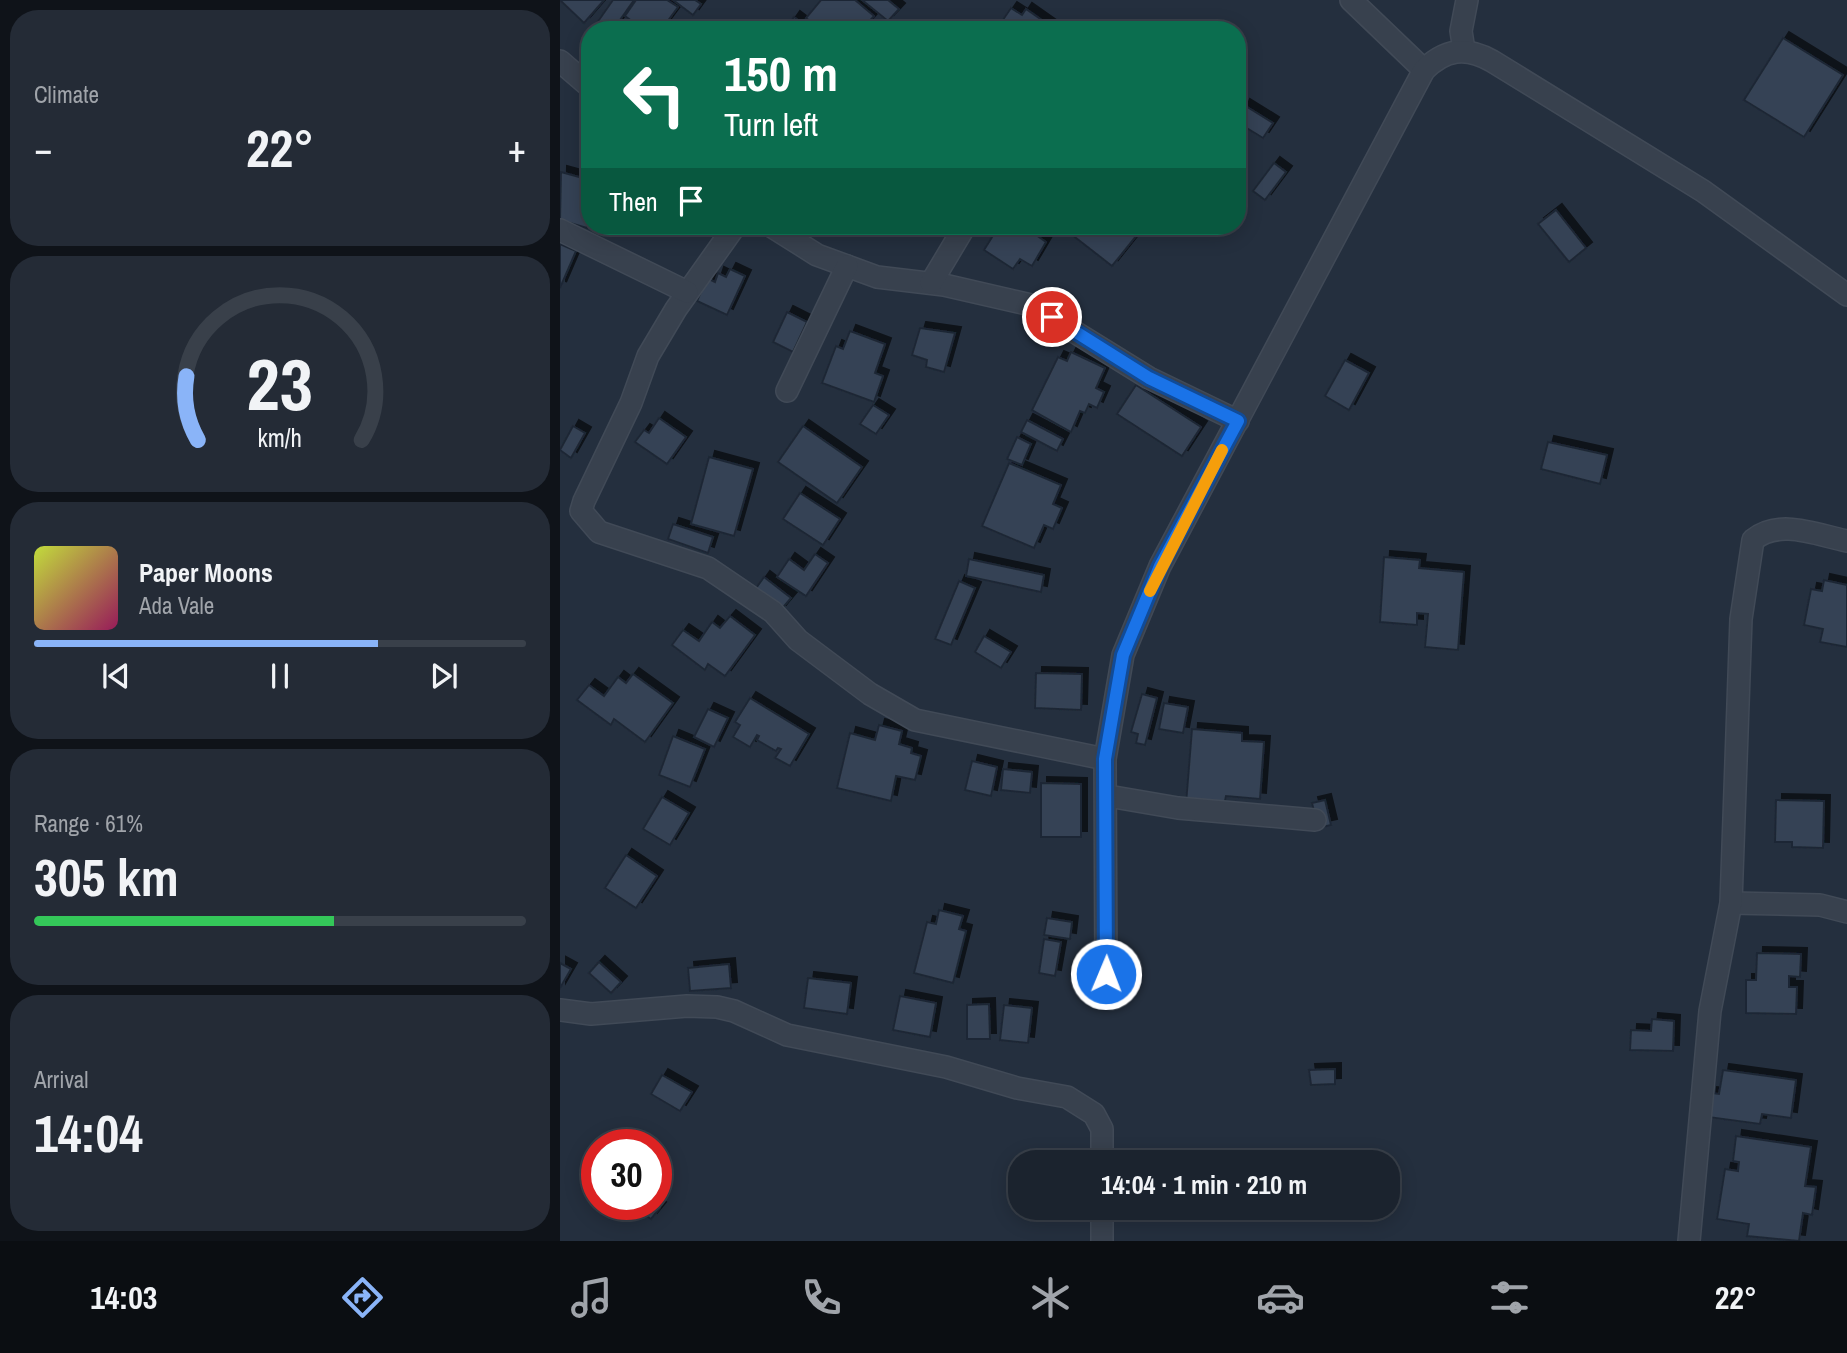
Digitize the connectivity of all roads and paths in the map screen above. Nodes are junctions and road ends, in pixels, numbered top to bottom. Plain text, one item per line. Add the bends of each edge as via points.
1 (1351, 0) edge
2 (1467, 0) edge
3 (1464, 50) junction
4 (560, 61) edge
5 (1424, 70) junction
6 (581, 79) edge
7 (560, 230) edge
8 (728, 235) edge
9 (785, 235) edge
10 (960, 235) edge
11 (846, 266) junction
12 (931, 283) junction
13 (687, 292) junction
14 (1847, 295) edge
15 (787, 391) dead end
16 (1238, 421) junction
17 (1847, 541) edge
18 (1105, 759) junction
19 (1108, 796) junction
20 (1315, 820) dead end
21 (1731, 903) junction
22 (1847, 912) edge
23 (1106, 974) dead end
24 (560, 1010) edge
25 (1102, 1150) edge
26 (1102, 1220) edge
27 (1102, 1241) edge
28 (1689, 1241) edge

1 - 5 street
2 - 3 street via 1461,31
3 - 5 street via 1448,52
3 - 14 street via 1492,61 1703,191
4 - 6 street
5 - 16 street
7 - 13 street
8 - 13 street
9 - 11 street
10 - 12 street
11 - 12 street via 877,277
11 - 15 street
12 - 16 street via 1031,305 1149,378
13 - 18 street via 648,356 584,501 581,511 585,517 599,532 708,568 773,612 798,640 870,694 915,720
16 - 18 street via 1160,566 1123,655
17 - 21 street via 1787,528 1762,532 1753,540 1741,619
18 - 19 street
19 - 20 street via 1178,808
19 - 23 street
21 - 22 street via 1820,905
21 - 28 street via 1710,1010
24 - 25 street via 591,1014 717,1007 787,1035 1067,1097 1094,1114 1102,1129
26 - 27 street

